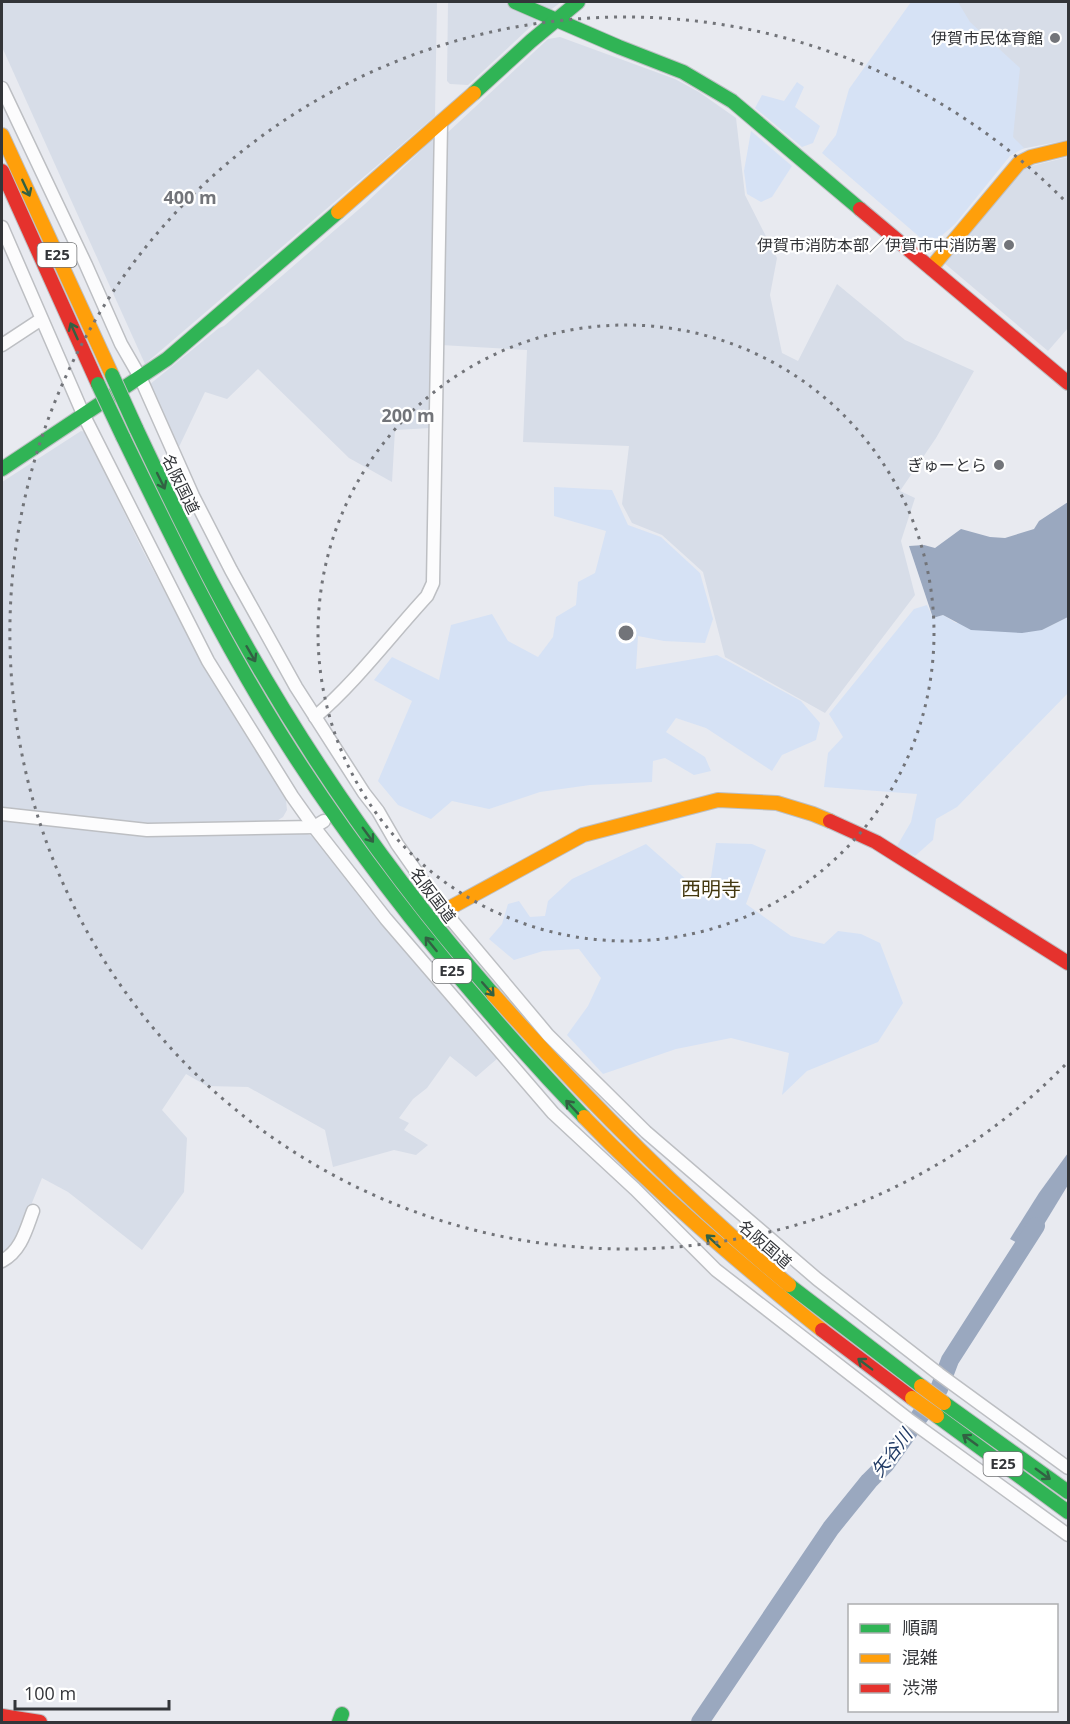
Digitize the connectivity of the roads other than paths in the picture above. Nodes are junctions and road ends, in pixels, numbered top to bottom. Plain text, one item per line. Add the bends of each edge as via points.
1 (515, 2) edge
2 (578, 2) edge
3 (556, 19) junction
4 (2, 88) edge
5 (441, 123) junction
6 (2, 135) edge
7 (1068, 148) edge
8 (2, 171) edge
9 (2, 227) edge
10 (931, 268) junction
11 (40, 320) junction
12 (2, 345) edge
13 (140, 378) junction
14 (1068, 382) edge
15 (84, 416) junction
16 (2, 469) edge
17 (315, 717) junction
18 (2, 814) edge
19 (319, 824) junction
20 (444, 911) junction
21 (1068, 963) edge
22 (33, 1211) dead end
23 (2, 1261) edge
24 (944, 1378) junction
25 (913, 1422) junction
26 (1068, 1468) edge
27 (1068, 1492) edge
28 (1068, 1512) edge
29 (1068, 1535) edge
30 (2, 1716) edge
31 (40, 1722) edge

1 - 3 main road
2 - 3 main road
3 - 5 main road
3 - 10 main road via 683,72 732,101
4 - 13 street
5 - 13 main road
5 - 17 street via 433,583 427,596 358,676
6 -> 27 main road, 名阪国道 / E25, bridge via 136,428 222,602 290,718 368,835 437,927 561,1073 686,1196 783,1281
7 - 10 main road via 1019,163
28 -> 8 main road, 名阪国道 / E25, bridge via 766,1287 680,1212 586,1121 465,987 384,884 275,725 208,608 98,384
9 - 11 street
10 - 14 main road
11 - 12 street
11 - 15 street
13 - 15 main road
13 - 17 street via 231,570
15 - 16 main road
15 - 19 street via 208,662 292,796
17 - 20 street via 359,796 378,811
18 - 19 street via 147,830
19 - 25 street via 386,919 553,1113 716,1270
20 - 21 main road via 583,835 718,800 777,803 876,842
20 - 24 street via 548,1035 646,1132 817,1280
22 - 23 street via 19,1247
24 - 25 street
24 - 26 street
25 - 29 street
30 - 31 main road

